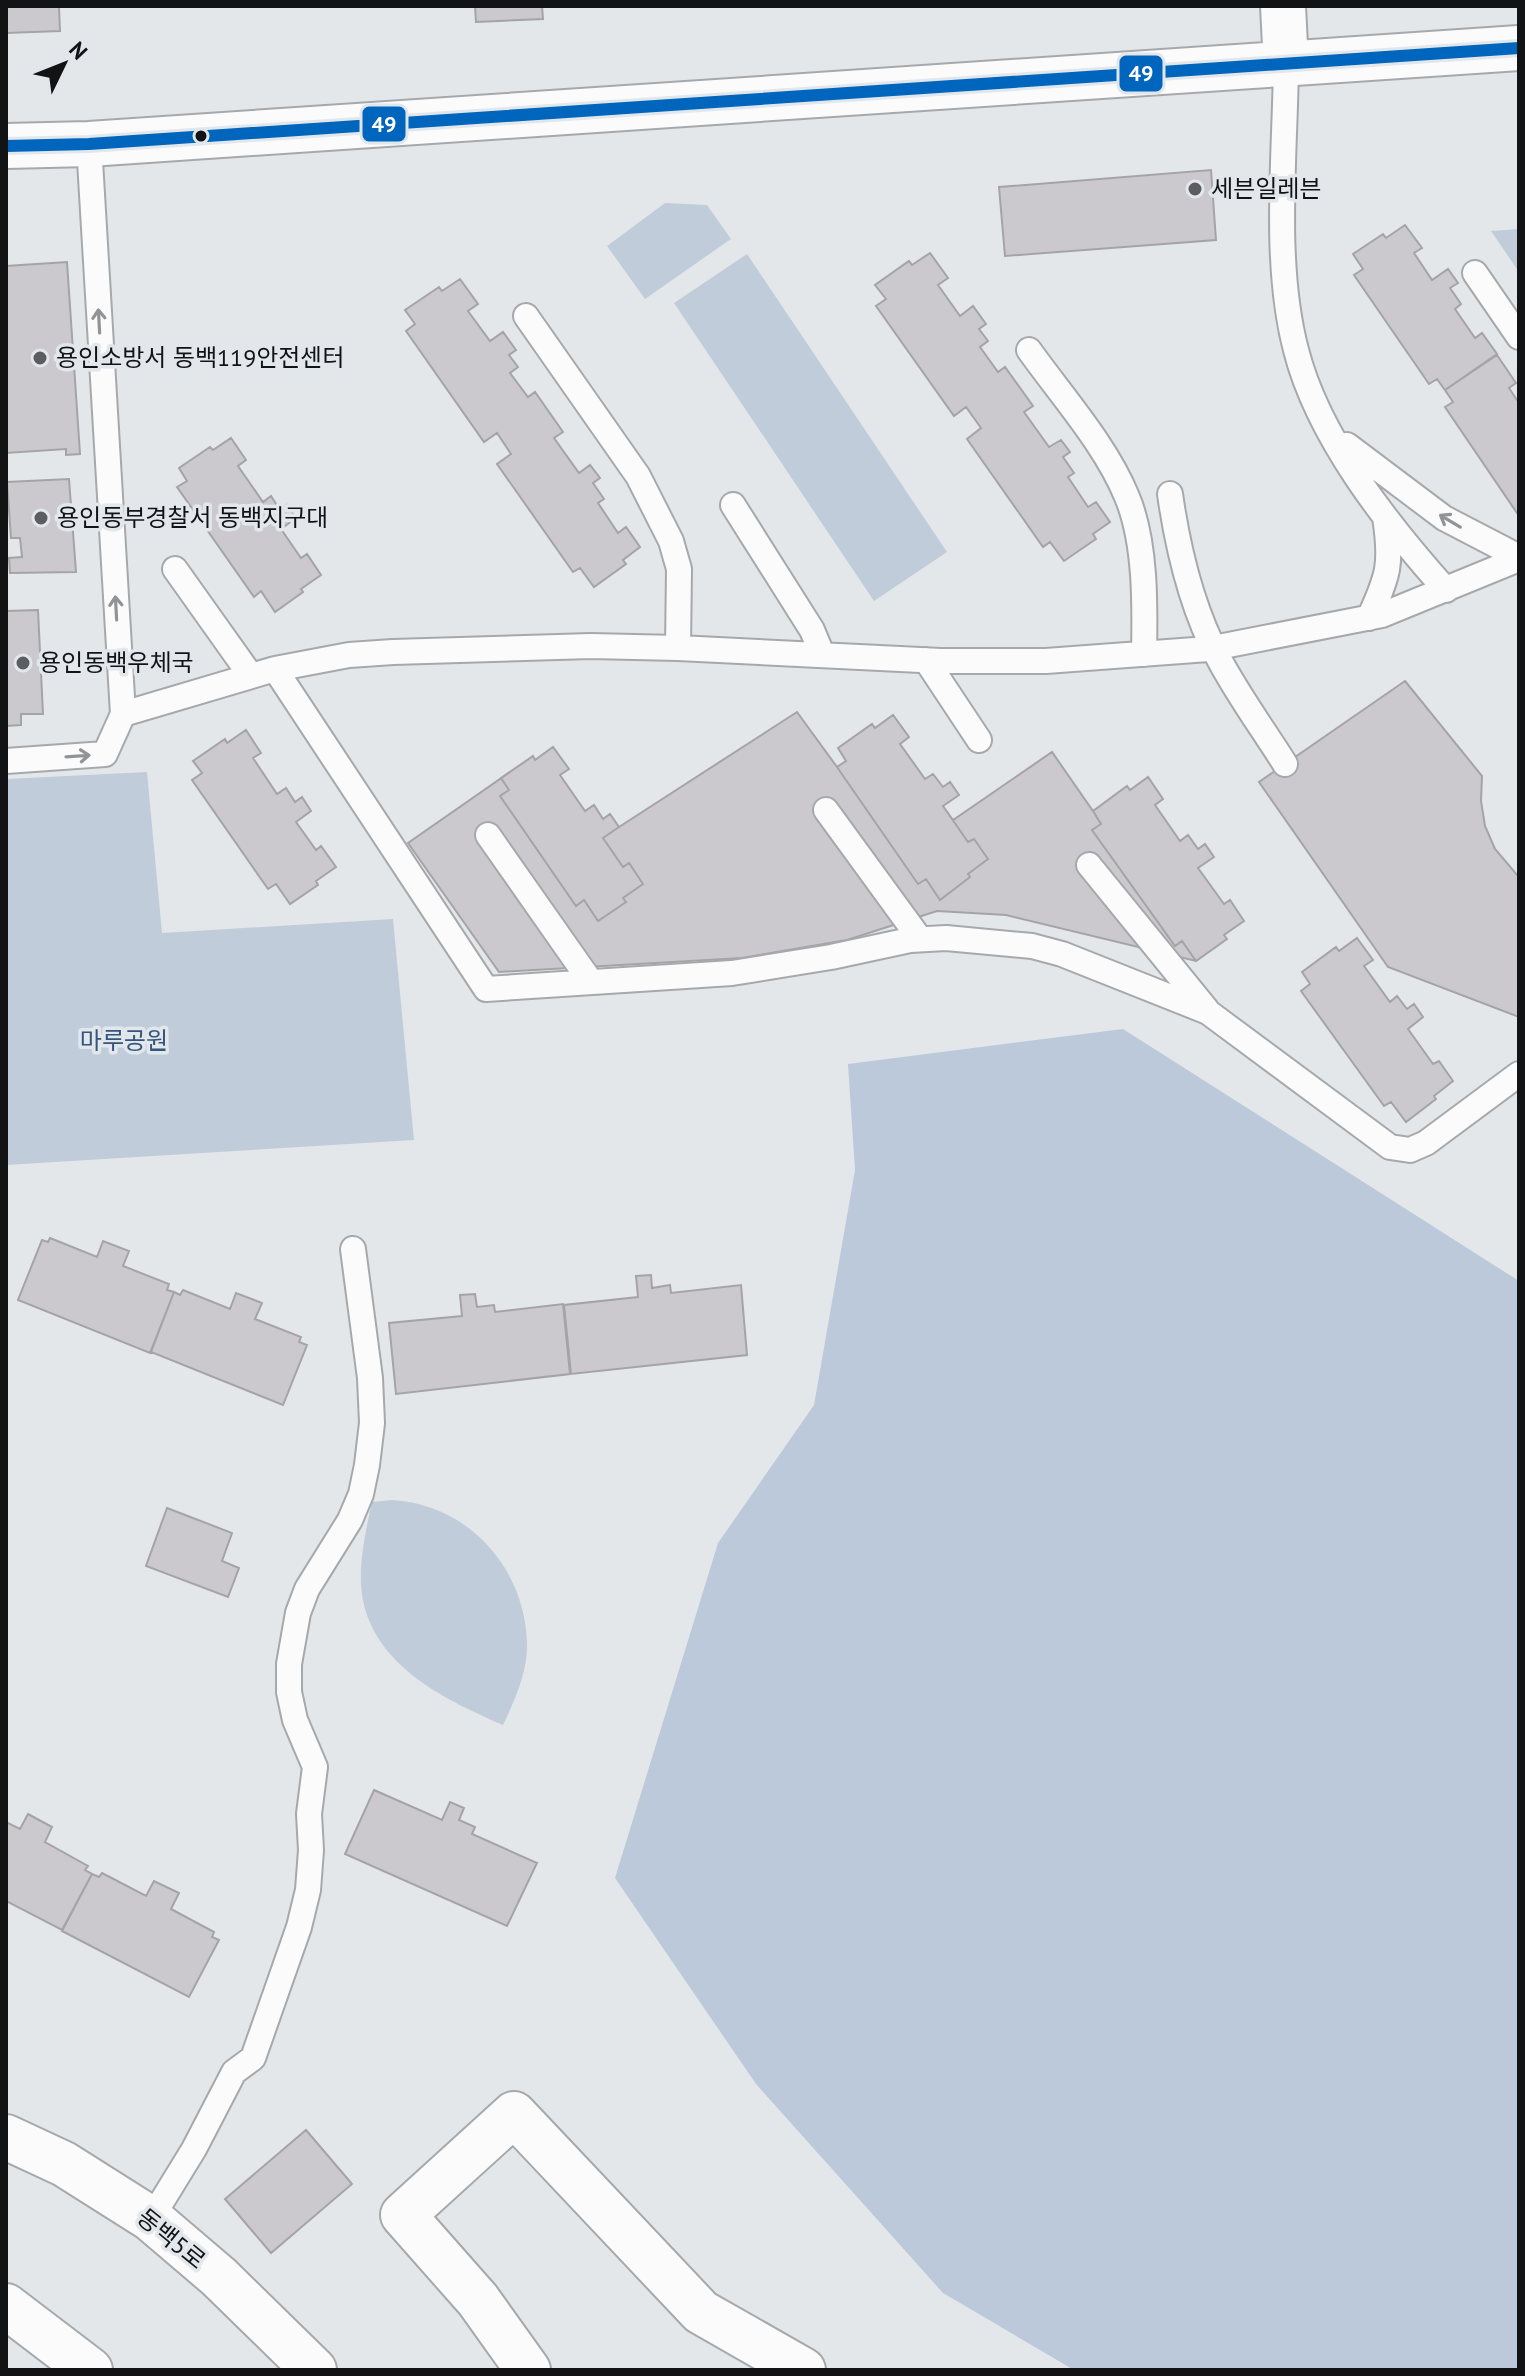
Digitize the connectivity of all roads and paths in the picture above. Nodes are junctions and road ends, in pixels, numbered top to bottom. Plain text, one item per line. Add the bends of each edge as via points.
1 (1283, 6) edge
2 (1519, 48) edge
3 (1286, 65) junction
4 (89, 144) junction
5 (6, 146) edge
6 (1475, 273) dead end
7 (526, 316) dead end
8 (1519, 337) edge
9 (1029, 350) dead end
10 (1329, 431) junction
11 (1170, 494) dead end
12 (733, 505) dead end
13 (1384, 511) junction
14 (1519, 558) edge
15 (175, 569) dead end
16 (1446, 590) junction
17 (1369, 618) junction
18 (1213, 647) junction
19 (678, 648) junction
20 (822, 654) junction
21 (1144, 654) junction
22 (926, 660) junction
23 (275, 669) junction
24 (251, 676) junction
25 (123, 714) junction
26 (979, 740) dead end
27 (6, 761) edge
28 (1285, 764) dead end
29 (826, 810) dead end
30 (488, 835) dead end
31 (1089, 865) dead end
32 (920, 939) junction
33 (591, 982) junction
34 (1208, 1012) junction
35 (1519, 1074) edge
36 (353, 1249) dead end
37 (6, 2137) edge
38 (151, 2219) junction
39 (6, 2306) edge
40 (90, 2370) edge
41 (314, 2370) edge
42 (528, 2370) edge
43 (803, 2370) edge

1 - 3 street
2 - 3 street
3 - 4 street
3 - 10 lane via 1283,254 1288,311 1305,381
4 - 5 street
25 -> 4 lane
6 - 8 lane
7 - 19 lane via 638,476 671,541 679,569
9 - 21 lane via 1111,464 1128,499 1141,569
10 - 13 lane
14 -> 10 lane via 1424,504
11 - 18 lane via 1191,591
12 - 20 lane
13 - 16 lane
13 - 17 lane via 1389,569
14 - 16 lane
15 - 24 lane
16 - 17 lane
17 - 18 lane
18 - 21 lane
18 - 28 lane
19 - 20 lane
19 - 23 lane via 407,651
20 - 22 lane
21 - 22 lane via 1054,661
22 - 26 lane
23 - 24 lane
23 - 33 lane via 486,989
24 - 25 lane
27 -> 25 lane via 105,754
29 - 32 lane
30 - 33 lane
31 - 34 lane
32 - 33 lane via 732,973
32 - 34 lane via 1032,946
34 - 35 lane via 1390,1147 1410,1150 1426,1143
36 - 38 lane via 370,1378 367,1465 350,1520 307,1589 289,1664 295,1720 315,1767 308,1890 253,2058 234,2072
37 - 38 street, 동백5로 via 64,2164
38 - 41 street, 동백5로
39 - 40 street
42 - 43 street via 478,2300 403,2215 514,2114 701,2312

